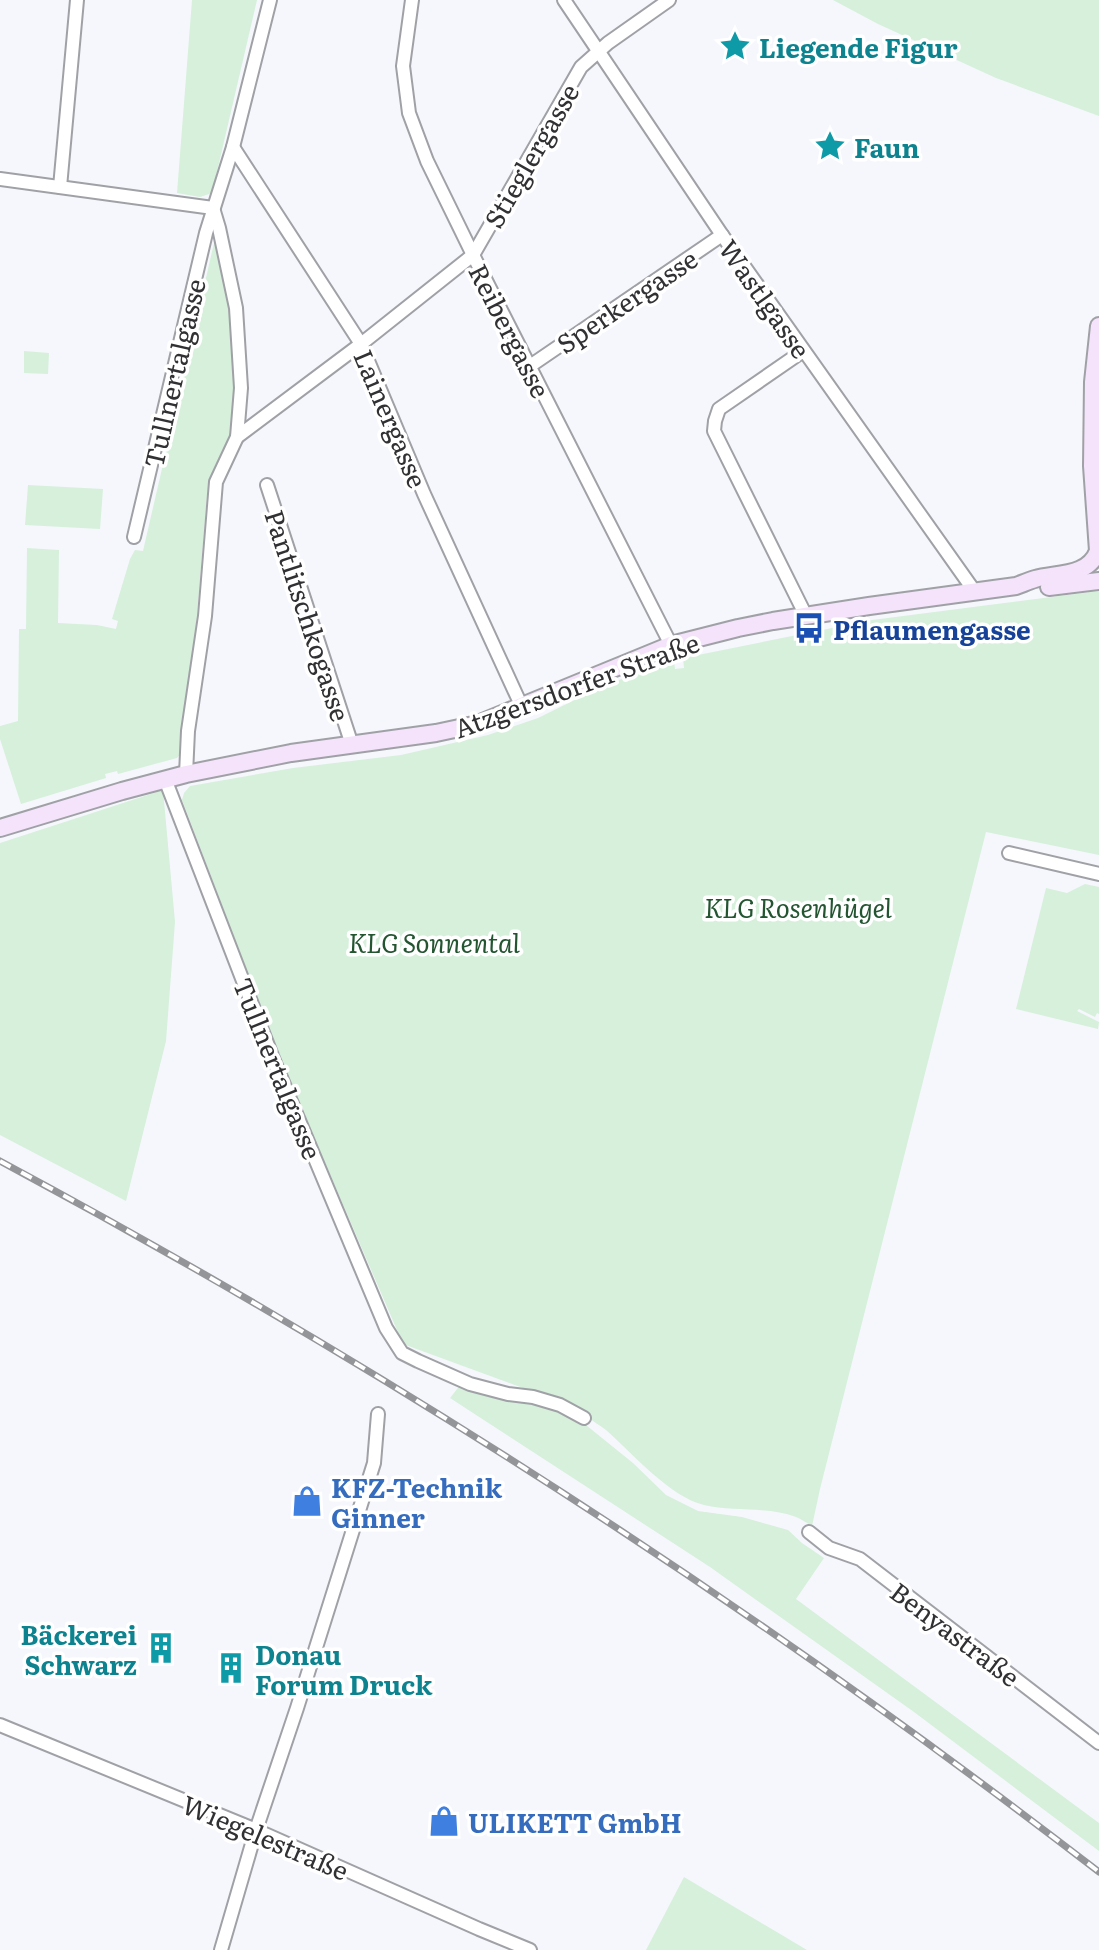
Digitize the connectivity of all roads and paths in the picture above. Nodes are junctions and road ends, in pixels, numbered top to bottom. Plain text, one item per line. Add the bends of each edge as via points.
1 (77, 0) edge
2 (270, 0) edge
3 (412, 0) edge
4 (564, 0) edge
5 (669, 0) edge
6 (597, 51) junction
7 (233, 147) junction
8 (0, 179) edge
9 (60, 187) junction
10 (213, 208) junction
11 (722, 235) junction
12 (473, 255) junction
13 (1099, 326) edge
14 (361, 344) junction
15 (803, 351) junction
16 (530, 366) junction
17 (237, 437) junction
18 (267, 485) dead end
19 (134, 537) dead end
20 (1099, 551) edge
21 (1099, 581) edge
22 (1016, 586) junction
23 (975, 592) junction
24 (806, 616) junction
25 (671, 645) junction
26 (521, 705) junction
27 (352, 745) junction
28 (186, 774) junction
29 (165, 779) junction
30 (0, 828) edge
31 (1009, 853) dead end
32 (1099, 874) edge
33 (378, 1414) dead end
34 (584, 1418) dead end
35 (809, 1532) dead end
36 (0, 1725) edge
37 (1099, 1743) edge
38 (256, 1830) junction
39 (221, 1950) edge
40 (530, 1950) edge

1 - 9 street
2 - 7 street, Tullnertalgasse
3 - 12 street, Reibergasse via 403,66 409,113
4 - 6 street, Wastlgasse
5 - 6 street, Stieglergasse
6 - 11 street, Wastlgasse
6 - 12 street, Stieglergasse via 581,67
7 - 10 street, Tullnertalgasse
7 - 14 street, Lainergasse
8 - 9 street
9 - 10 street
10 - 17 street, Tullnertalgasse via 236,308 241,388
10 - 19 street, Tullnertalgasse
11 - 15 street, Wastlgasse
11 - 16 street, Sperkergasse
12 - 14 street, Stieglergasse
12 - 16 street, Reibergasse
13 - 20 street via 1092,466
14 - 17 street, Stieglergasse
14 - 26 street, Lainergasse
15 - 23 street, Wastlgasse
15 - 24 street via 719,409 714,431
16 - 25 street, Reibergasse
17 - 28 street, Tullnertalgasse via 216,482
18 - 27 street, Pantlitschkogasse
20 - 22 street, Atzgersdorfer Straße via 1077,571
21 - 22 street, Atzgersdorfer Straße
22 - 23 street, Atzgersdorfer Straße
23 - 24 street, Atzgersdorfer Straße
24 - 25 street, Atzgersdorfer Straße
25 - 26 street, Atzgersdorfer Straße
26 - 27 street, Atzgersdorfer Straße via 478,724
27 - 28 street, Atzgersdorfer Straße
28 - 29 street, Atzgersdorfer Straße
29 - 30 street, Atzgersdorfer Straße
29 - 34 street, Tullnertalgasse via 272,1056 386,1328 402,1353 470,1384 560,1405
31 - 32 street
33 - 38 street via 374,1463
35 - 37 street, Benyastraße via 829,1548 860,1559
36 - 38 street, Wiegelestraße
38 - 39 street
38 - 40 street, Wiegelestraße

